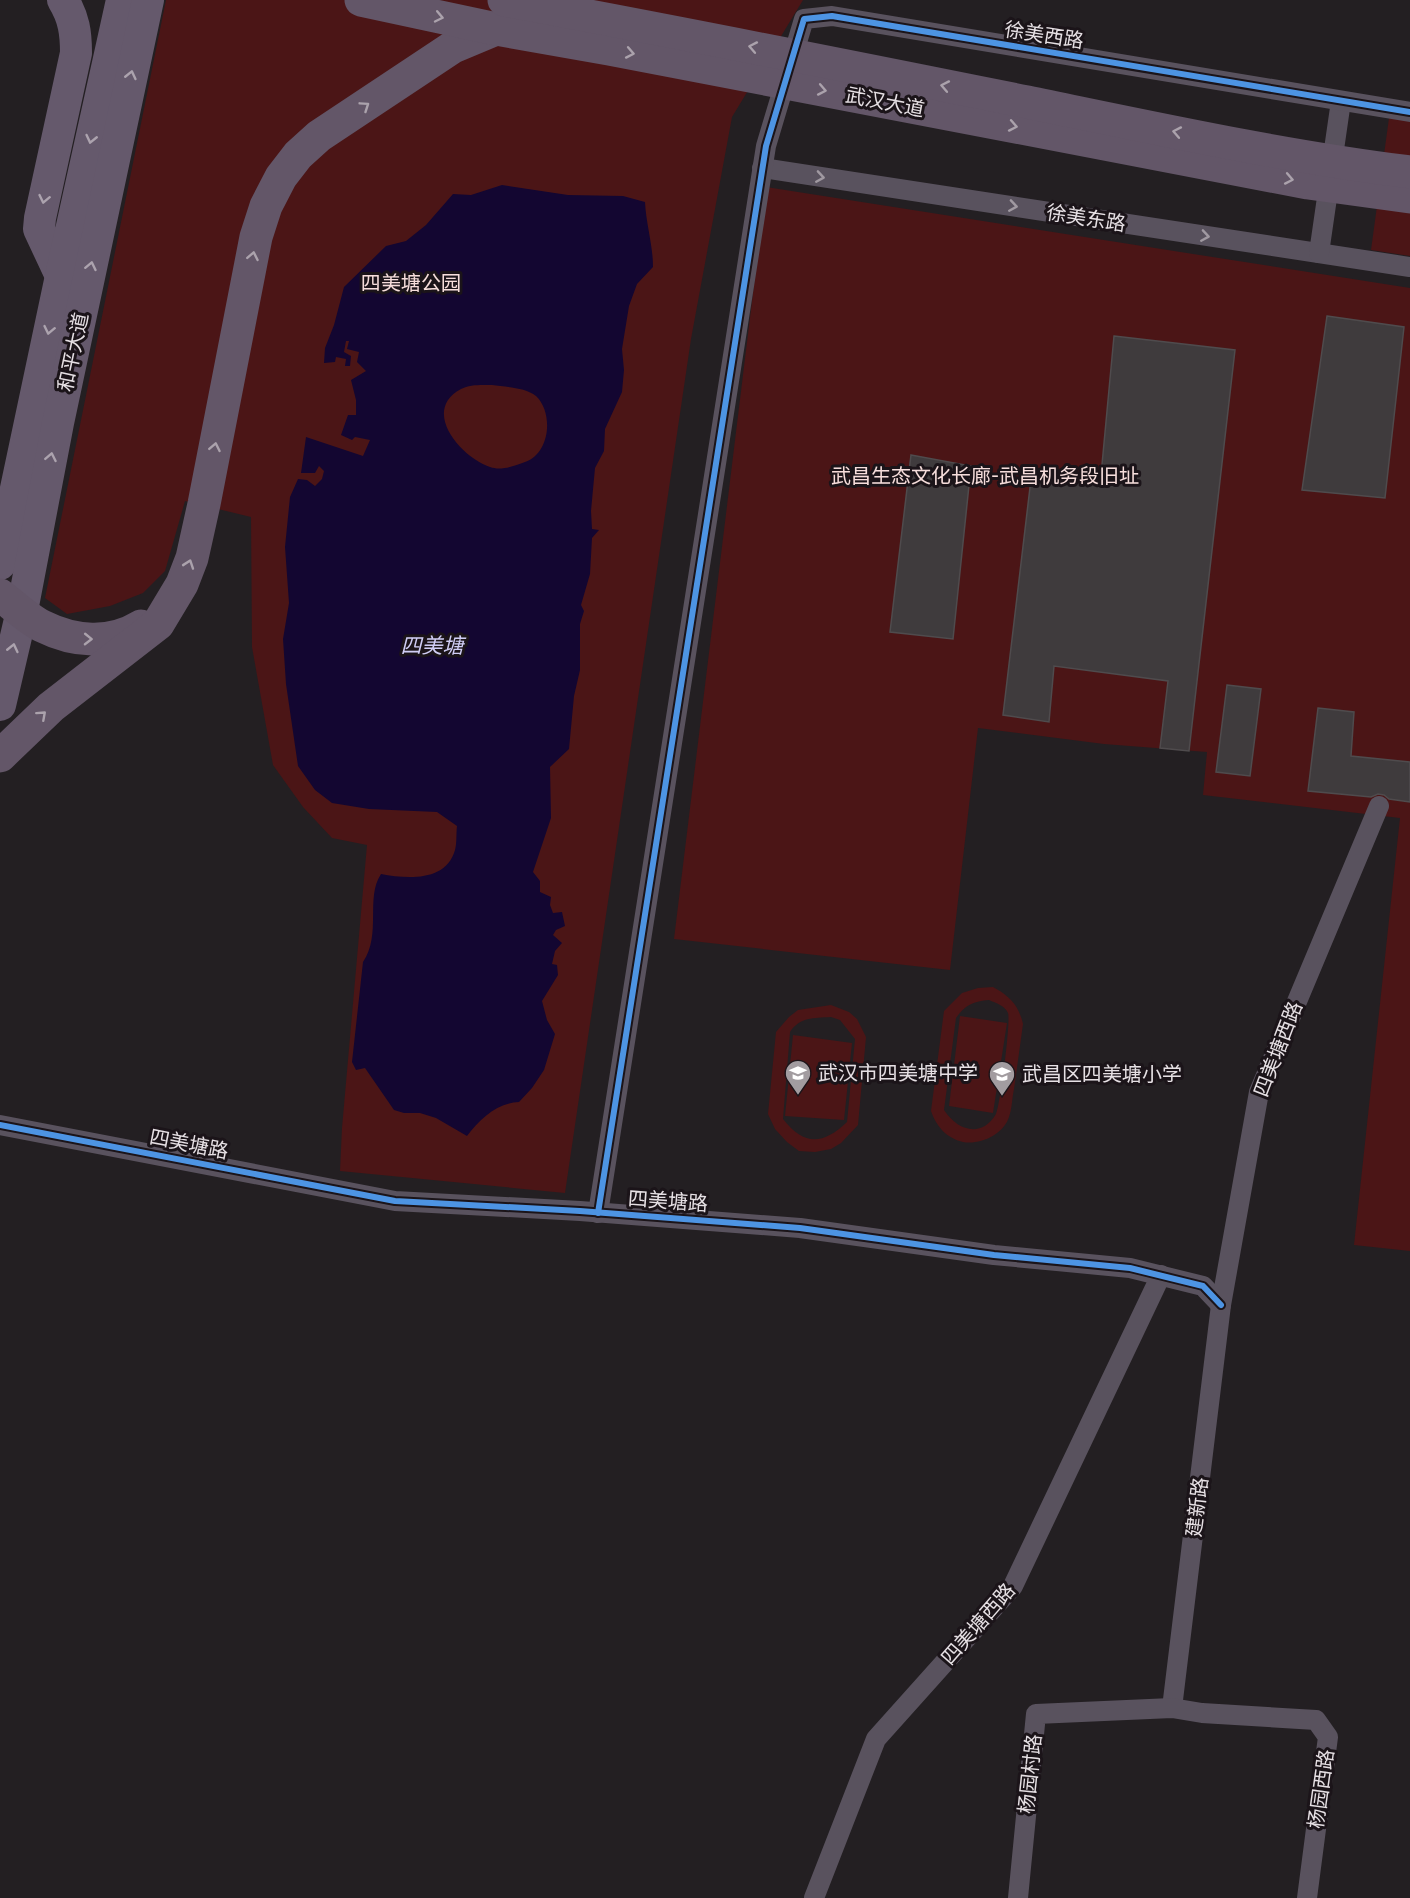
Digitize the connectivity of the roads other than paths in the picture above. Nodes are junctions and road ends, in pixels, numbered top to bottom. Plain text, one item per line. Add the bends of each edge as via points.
1 (63, 0) edge
2 (122, 0) edge
3 (148, 0) edge
4 (361, 0) edge
5 (500, 14) edge
6 (1341, 101) junction
7 (1410, 112) edge
8 (762, 168) junction
9 (1410, 172) edge
10 (1410, 197) edge
11 (1319, 253) junction
12 (1410, 267) edge
13 (61, 276) junction
14 (0, 564) edge
15 (11, 603) edge
16 (169, 608) junction
17 (0, 705) edge
18 (0, 756) edge
19 (1379, 806) dead end
20 (0, 1125) edge
21 (598, 1213) junction
22 (1161, 1275) junction
23 (1221, 1305) junction
24 (1172, 1708) junction
25 (814, 1898) edge
26 (1018, 1898) edge
27 (1307, 1898) edge

1 -> 13 main road via 76,31 76,53 39,229
2 -> 13 main road, 和平大道
15 -> 3 main road, 和平大道 via 60,411
4 -> 5 highway, 武汉大道, bridge
9 -> 5 highway, 武汉大道, bridge via 1311,158 703,37
5 -> 10 highway, 武汉大道, bridge via 609,49 1308,183
16 -> 5 highway via 192,558 256,237 281,177 319,136
6 - 7 street, 徐美西路
6 - 8 street, 徐美西路 via 832,16 804,19
6 - 11 street
8 -> 11 street, 徐美东路
8 - 21 street
11 - 12 street, 徐美东路
13 -> 14 main road, 和平大道
15 -> 16 highway via 40,626 72,638 108,639 129,633
17 -> 15 main road, 和平大道
18 -> 16 highway via 51,707 158,624
19 - 23 street, 四美塘西路 via 1259,1092
20 - 21 street, 四美塘路 via 395,1201
21 - 22 street, 四美塘路 via 800,1228
22 - 23 street, 四美塘路 via 1203,1286
22 - 25 street, 四美塘西路 via 1014,1586 876,1739
23 - 24 street, 建新路
24 - 26 street, 杨园村路 via 1036,1714
24 - 27 street, 杨园西路 via 1316,1720 1328,1737

